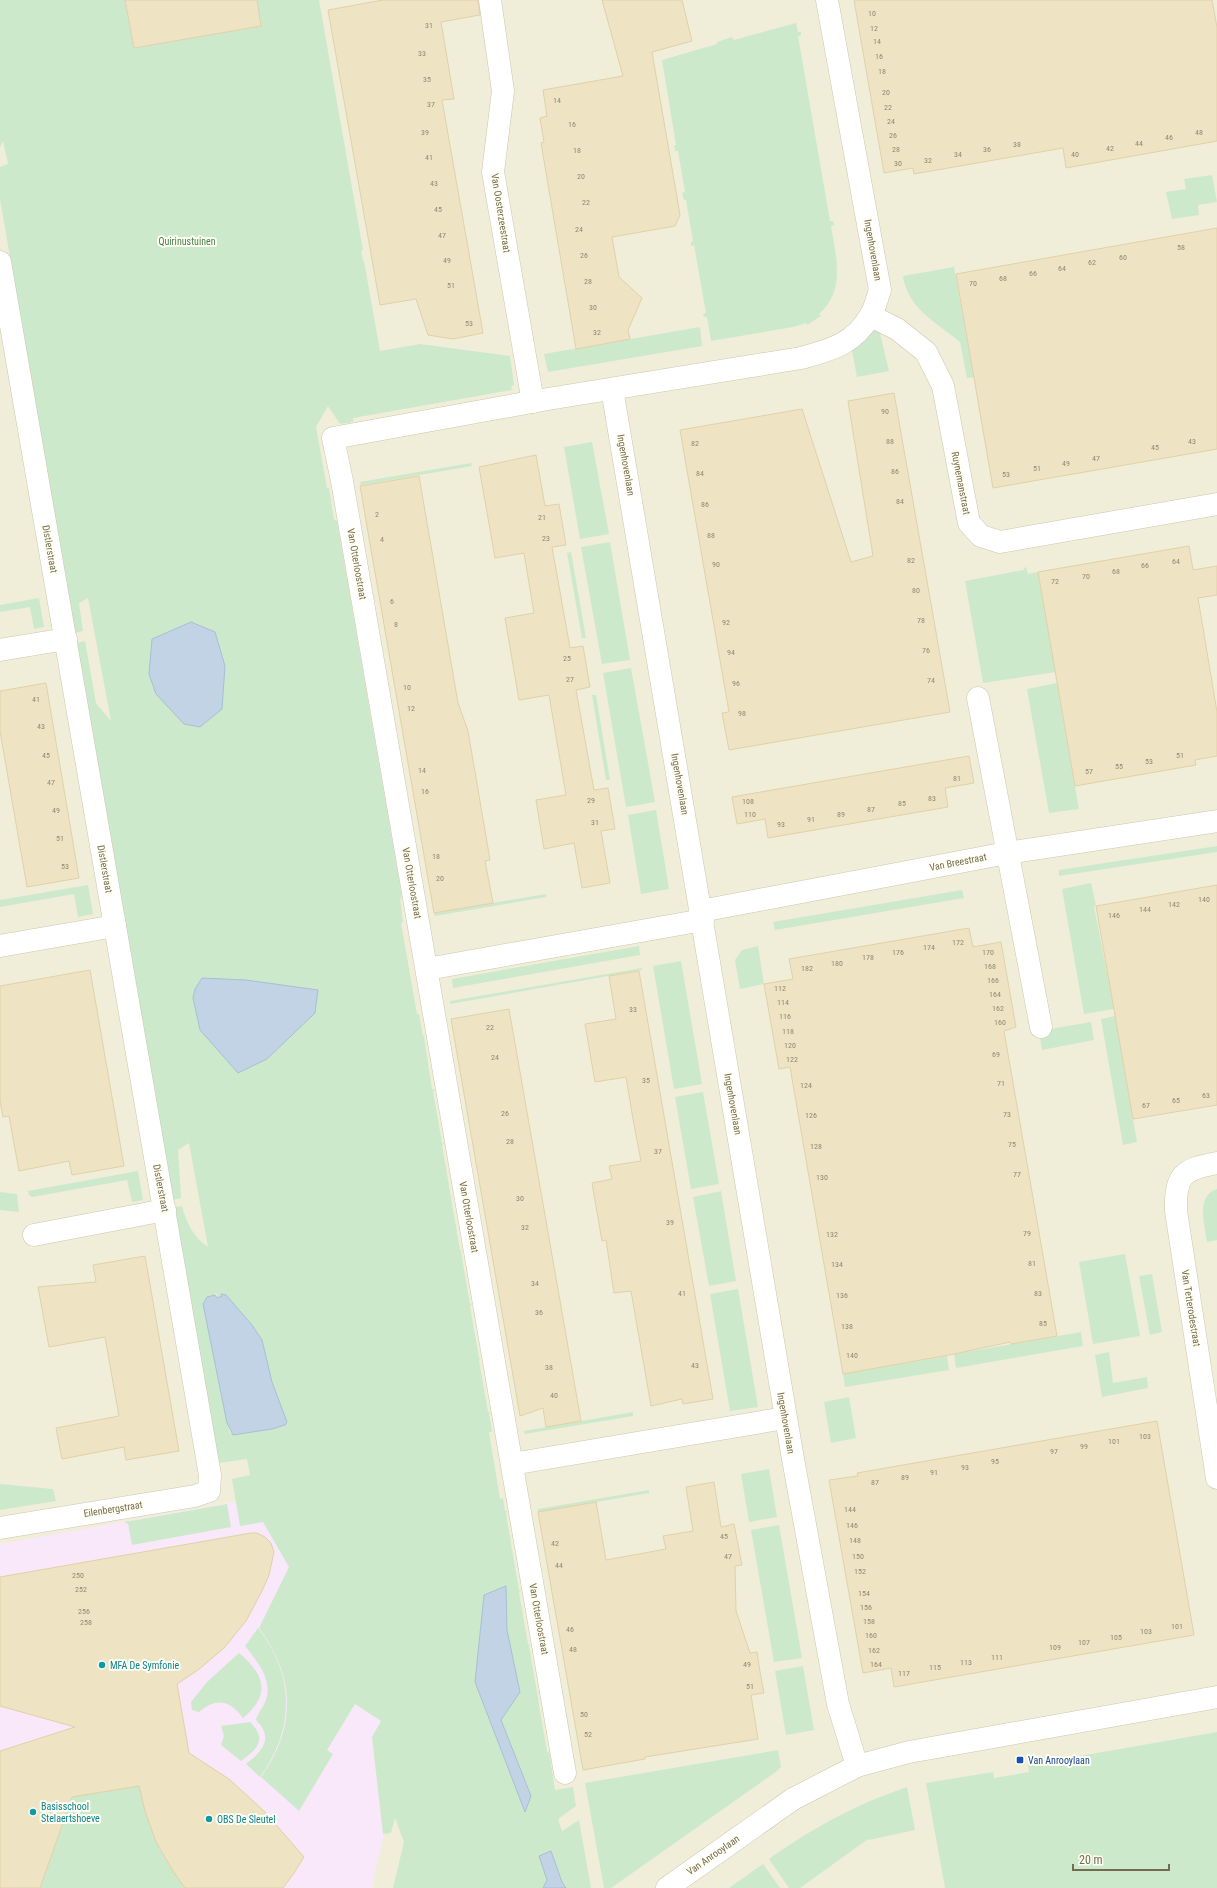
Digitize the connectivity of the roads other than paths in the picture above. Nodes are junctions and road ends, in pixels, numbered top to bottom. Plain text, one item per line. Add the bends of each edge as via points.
1 (490, 0) edge
2 (826, 0) edge
3 (0, 262) edge
4 (870, 316) junction
5 (8, 352) edge
6 (612, 389) junction
7 (533, 402) junction
8 (1217, 504) edge
9 (66, 639) junction
10 (0, 650) edge
11 (978, 698) dead end
12 (1217, 821) edge
13 (1007, 853) junction
14 (702, 916) junction
15 (114, 926) junction
16 (0, 946) edge
17 (427, 969) junction
18 (1041, 1027) dead end
19 (1217, 1163) edge
20 (165, 1210) junction
21 (34, 1235) dead end
22 (785, 1418) junction
23 (512, 1464) junction
24 (210, 1475) joint
25 (1217, 1478) edge
26 (0, 1528) edge
27 (1217, 1697) edge
28 (857, 1766) junction
29 (565, 1773) dead end
30 (666, 1888) edge

1 - 7 street, Van Oosterzeestraat via 502,91 493,172
2 - 4 street, Ingenhovenlaan via 880,290
3 - 5 street, Distlerstraat
4 - 6 street, Ingenhovenlaan via 851,340 819,353
4 - 8 street, Ruynemanstraat via 897,329 926,352 943,386 969,523 981,536 1000,542
5 - 9 street, Distlerstraat
6 - 7 street, Van Otterloostraat
6 - 14 street, Ingenhovenlaan
7 - 17 street, Van Otterloostraat via 333,438
9 - 10 street
9 - 15 street, Distlerstraat
11 - 13 street
12 - 13 street, Van Breestraat
13 - 14 street, Van Breestraat
13 - 18 street
14 - 17 street
14 - 22 street, Ingenhovenlaan
15 - 16 street
15 - 20 street, Distlerstraat
17 - 23 street, Van Otterloostraat
19 - 25 street, Van Tetterodestraat via 1196,1167 1183,1176 1175,1191
20 - 21 street
20 - 24 street, Distlerstraat
22 - 23 street
22 - 28 street, Ingenhovenlaan via 838,1704
23 - 29 street, Van Otterloostraat
24 - 26 street, Eilenbergstraat via 209,1491 195,1496
27 - 28 street, Van Anrooylaan via 909,1752
28 - 30 street, Van Anrooylaan via 792,1799

